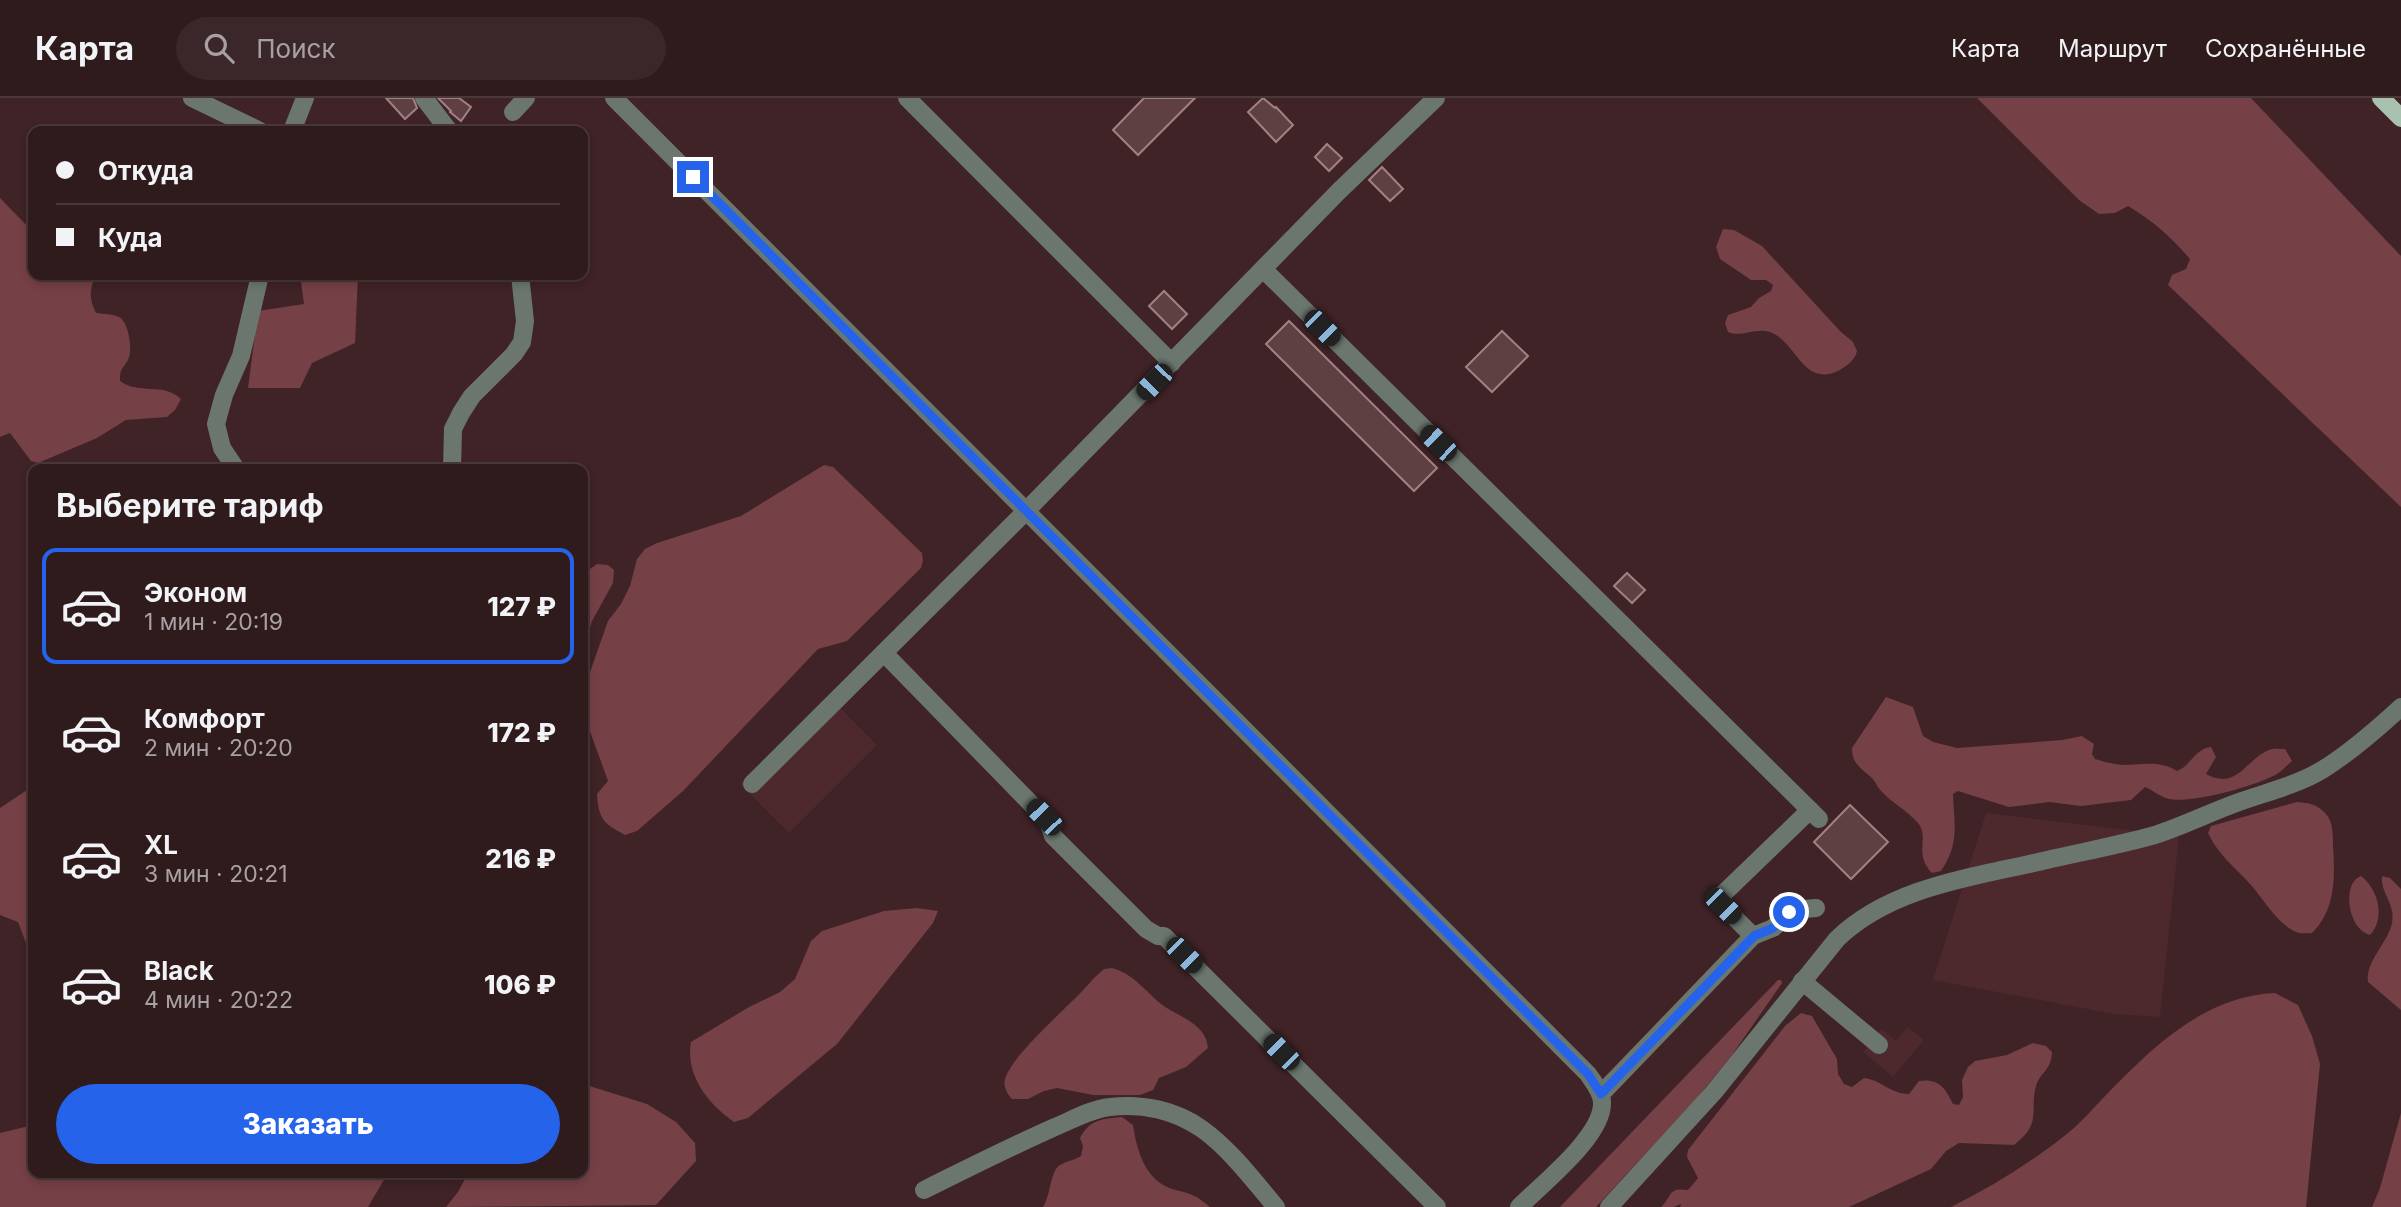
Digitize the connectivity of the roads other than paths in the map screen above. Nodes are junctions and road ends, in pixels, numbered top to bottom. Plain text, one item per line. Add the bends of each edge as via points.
1 (192, 98) edge
2 (305, 98) edge
3 (424, 98) edge
4 (526, 98) edge
5 (614, 98) edge
6 (907, 98) edge
7 (1436, 98) edge
8 (2381, 98) edge
9 (513, 112) dead end
10 (2401, 118) edge
11 (250, 126) edge
12 (294, 126) edge
13 (445, 126) edge
14 (1264, 270) junction
15 (259, 280) edge
16 (521, 280) edge
17 (1172, 363) junction
18 (233, 464) edge
19 (452, 464) edge
20 (1026, 511) junction
21 (884, 653) junction
22 (2401, 707) edge
23 (752, 784) dead end
24 (1816, 908) dead end
25 (1754, 936) junction
26 (1802, 981) junction
27 (1879, 1045) dead end
28 (1601, 1094) junction
29 (924, 1190) dead end
30 (1276, 1207) edge
31 (1437, 1207) edge
32 (1519, 1207) edge
33 (1609, 1207) edge

1 - 11 lane
2 - 12 lane
3 - 13 lane
4 - 9 lane
5 - 20 lane
6 - 17 lane
7 - 14 lane
8 - 10 main road
14 - 17 lane
14 - 25 lane via 1814,815 1723,894 1723,906
15 - 18 lane via 241,356 216,424
16 - 19 lane via 522,342 460,413 453,429
17 - 20 lane
20 - 21 lane
20 - 28 lane via 1578,1065
21 - 23 lane
21 - 31 lane via 1044,817 1053,836 1136,920 1152,934 1164,936
22 - 26 lane via 2356,747 2294,784 2156,834 1952,883 1876,908 1853,923
24 - 25 lane via 1793,910 1773,928
25 - 28 lane
26 - 27 lane
26 - 33 lane via 1707,1100
28 - 32 lane via 1600,1115 1591,1135
29 - 30 lane via 1079,1117 1108,1107 1137,1105 1162,1110 1203,1129

